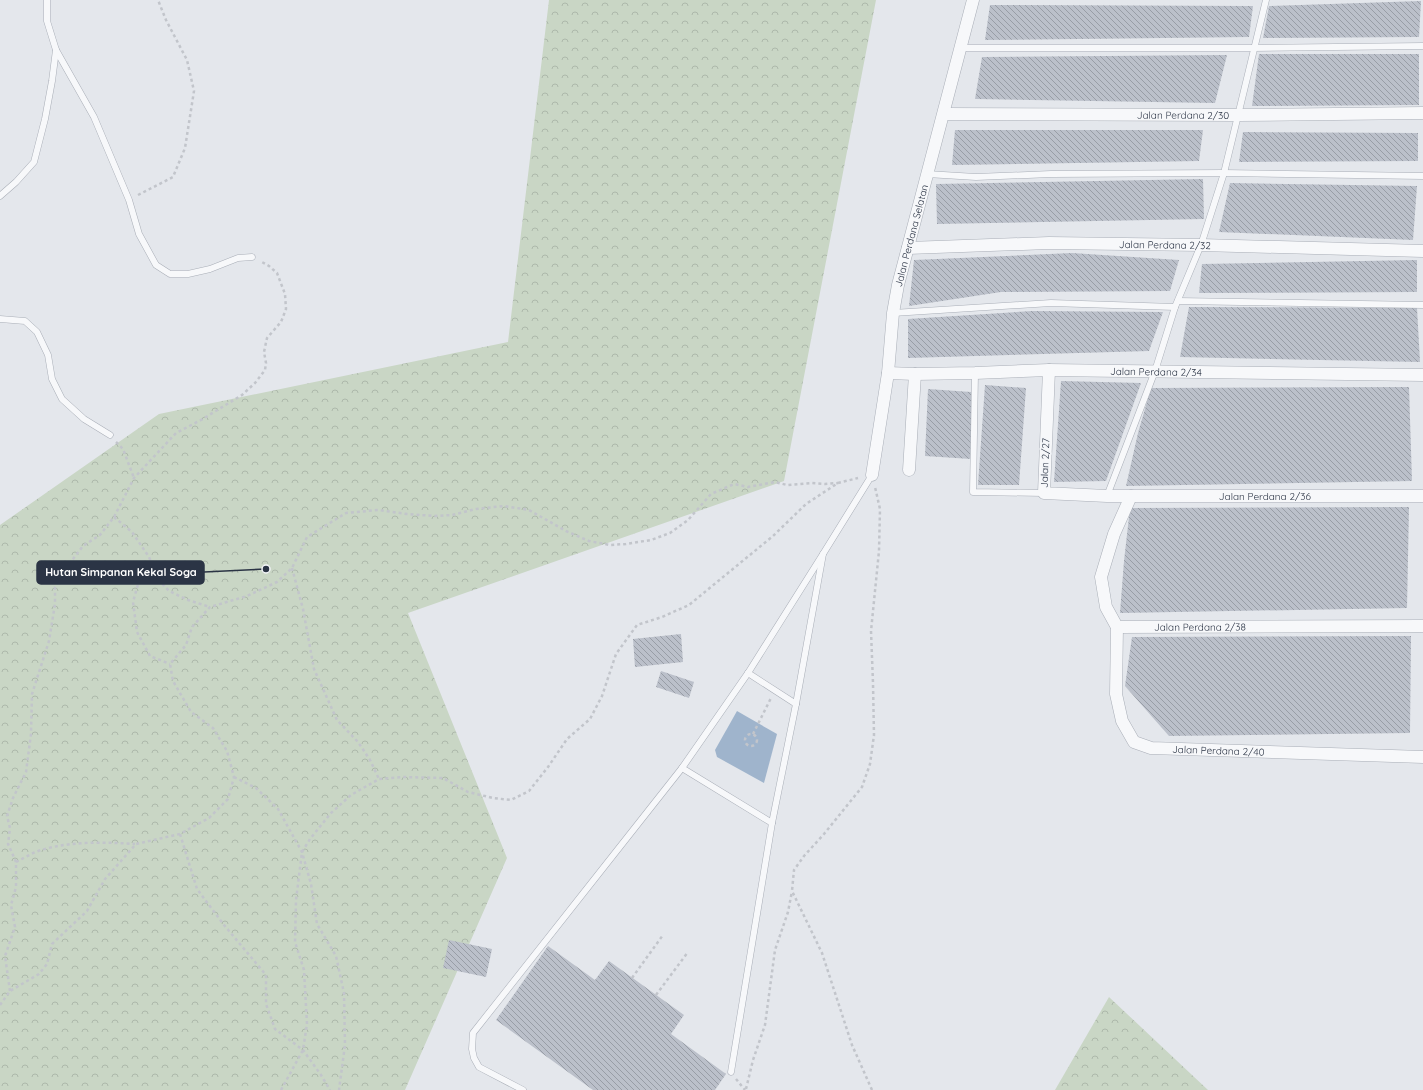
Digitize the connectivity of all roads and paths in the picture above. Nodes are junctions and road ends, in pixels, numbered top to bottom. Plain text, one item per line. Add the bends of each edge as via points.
1 (47, 0) edge
2 (158, 0) edge
3 (973, 0) edge
4 (1266, 0) edge
5 (1423, 46) edge
6 (960, 48) junction
7 (1253, 48) junction
8 (56, 50) junction
9 (1423, 113) edge
10 (944, 114) junction
11 (1238, 115) junction
12 (1224, 173) junction
13 (927, 174) junction
14 (1423, 176) edge
15 (0, 196) edge
16 (129, 200) junction
17 (1201, 245) junction
18 (908, 248) junction
19 (1423, 250) edge
20 (252, 257) joint
21 (1176, 304) junction
22 (1423, 305) edge
23 (893, 313) junction
24 (0, 319) edge
25 (1049, 370) junction
26 (1155, 371) junction
27 (888, 372) junction
28 (975, 373) junction
29 (915, 374) junction
30 (1423, 375) edge
31 (110, 435) joint
32 (909, 470) dead end
33 (872, 475) junction
34 (134, 478) junction
35 (838, 483) junction
36 (1044, 493) junction
37 (1107, 496) junction
38 (1130, 496) junction
39 (1423, 496) edge
40 (114, 517) junction
41 (823, 554) junction
42 (153, 567) junction
43 (292, 568) junction
44 (210, 607) junction
45 (1423, 626) edge
46 (1117, 627) junction
47 (170, 664) junction
48 (748, 673) junction
49 (775, 691) junction
50 (796, 704) junction
51 (754, 734) junction
52 (1423, 756) edge
53 (682, 768) junction
54 (234, 776) junction
55 (378, 779) junction
56 (772, 824) junction
57 (180, 834) junction
58 (136, 844) junction
59 (302, 852) junction
60 (16, 862) junction
61 (792, 891) junction
62 (663, 934) dead end
63 (688, 952) dead end
64 (632, 978) dead end
65 (10, 991) junction
66 (656, 995) dead end
67 (0, 1005) edge
68 (303, 1050) junction
69 (730, 1072) joint
70 (281, 1090) edge
71 (330, 1090) edge
72 (339, 1090) edge
73 (523, 1090) edge
74 (745, 1090) edge
75 (872, 1090) edge

1 - 8 lane via 47,20
2 - 16 path via 187,60 194,91 193,98 185,148 173,177
3 - 6 street, Jalan Perdana Selatan
4 - 7 lane
5 - 7 lane
6 - 7 lane
6 - 10 street, Jalan Perdana Selatan
7 - 11 lane
8 - 15 lane via 45,119 34,162
8 - 16 lane via 94,117
9 - 11 street, Jalan Perdana 2/30
10 - 11 street, Jalan Perdana 2/30
10 - 13 street, Jalan Perdana Selatan
11 - 12 lane
12 - 13 lane via 976,177
12 - 14 lane
12 - 17 lane
13 - 18 street, Jalan Perdana Selatan
16 - 20 lane via 139,234 156,264 170,274 188,274 238,258
17 - 18 street, Jalan Perdana 2/32 via 1049,243
17 - 19 street, Jalan Perdana 2/32
17 - 21 lane
18 - 23 street, Jalan Perdana Selatan
20 - 34 path via 277,273 285,294 286,309 281,322 267,338 264,352 265,370 242,395 176,433
21 - 22 lane
21 - 23 lane via 1051,303
21 - 26 lane
23 - 27 street, Jalan Perdana Selatan
24 - 31 lane via 25,321 37,332 48,354 52,379 62,399 84,419
25 - 26 street, Jalan Perdana 2/34
25 - 28 street, Jalan Perdana 2/34
25 - 36 street, Jalan 2/27
26 - 30 street, Jalan Perdana 2/34
26 - 37 lane
27 - 29 street, Jalan Perdana 2/34
27 - 33 street, Jalan Perdana Selatan
28 - 29 street, Jalan Perdana 2/34
28 - 36 lane via 972,492
29 - 32 street
31 - 34 path via 123,449
33 - 35 path
33 - 41 lane
33 - 61 path via 880,509 879,551 871,631 874,735 870,764 862,787 794,870
34 - 40 path
35 - 43 path via 787,485 775,482 748,487 734,484 711,494 688,520 670,533 651,540 610,545 589,541 529,510 504,506 434,516 378,510 346,513 307,537
35 - 55 path via 806,504 773,536 689,605 637,625 616,654 602,696 590,719 566,739 529,791 512,800 468,792 443,778
36 - 37 street, Jalan 2/27
37 - 38 street, Jalan Perdana 2/36
38 - 39 street, Jalan Perdana 2/36
38 - 46 street via 1114,534 1102,577 1106,606
40 - 42 path via 132,532
40 - 60 path via 100,535 83,546 60,576 55,587 49,641 32,694 31,734 26,772 12,798 7,816 10,828 8,844
41 - 48 lane
41 - 50 lane
42 - 44 path via 157,578 169,591
42 - 47 path via 138,581 133,602 137,632 150,656
43 - 44 path via 277,582 247,596
43 - 55 path via 303,609 314,669 337,720 358,742
44 - 47 path via 192,627 186,645
45 - 46 street, Jalan Perdana 2/38
46 - 52 street, Jalan Perdana 2/40 via 1116,694 1122,721 1134,742 1151,748
47 - 54 path via 173,681 192,712 213,728 227,751
48 - 49 lane
48 - 53 lane
49 - 50 lane
49 - 51 path
50 - 56 lane
51 - 51 path via 756,742 748,745 745,737 750,733
53 - 56 lane
53 - 73 lane via 473,1033 472,1049 479,1067
54 - 57 path via 228,799 209,818
54 - 59 path via 256,788 278,809
55 - 59 path via 351,795 331,813
56 - 69 lane
57 - 58 path
57 - 68 path via 197,889 266,975 266,1004 275,1029
58 - 60 path via 66,844 40,850
58 - 65 path via 105,879 87,910 52,944 47,964 39,974
59 - 68 path via 296,900 295,942 306,984 307,1024
59 - 72 path via 311,884 317,924 336,956 344,993 344,1045
60 - 65 path via 16,888 11,905 15,927 5,956
61 - 74 path via 775,950 765,1025
61 - 75 path via 822,953 852,1045
62 - 64 path
63 - 66 path
65 - 67 path
68 - 70 path
68 - 71 path
69 - 74 path

